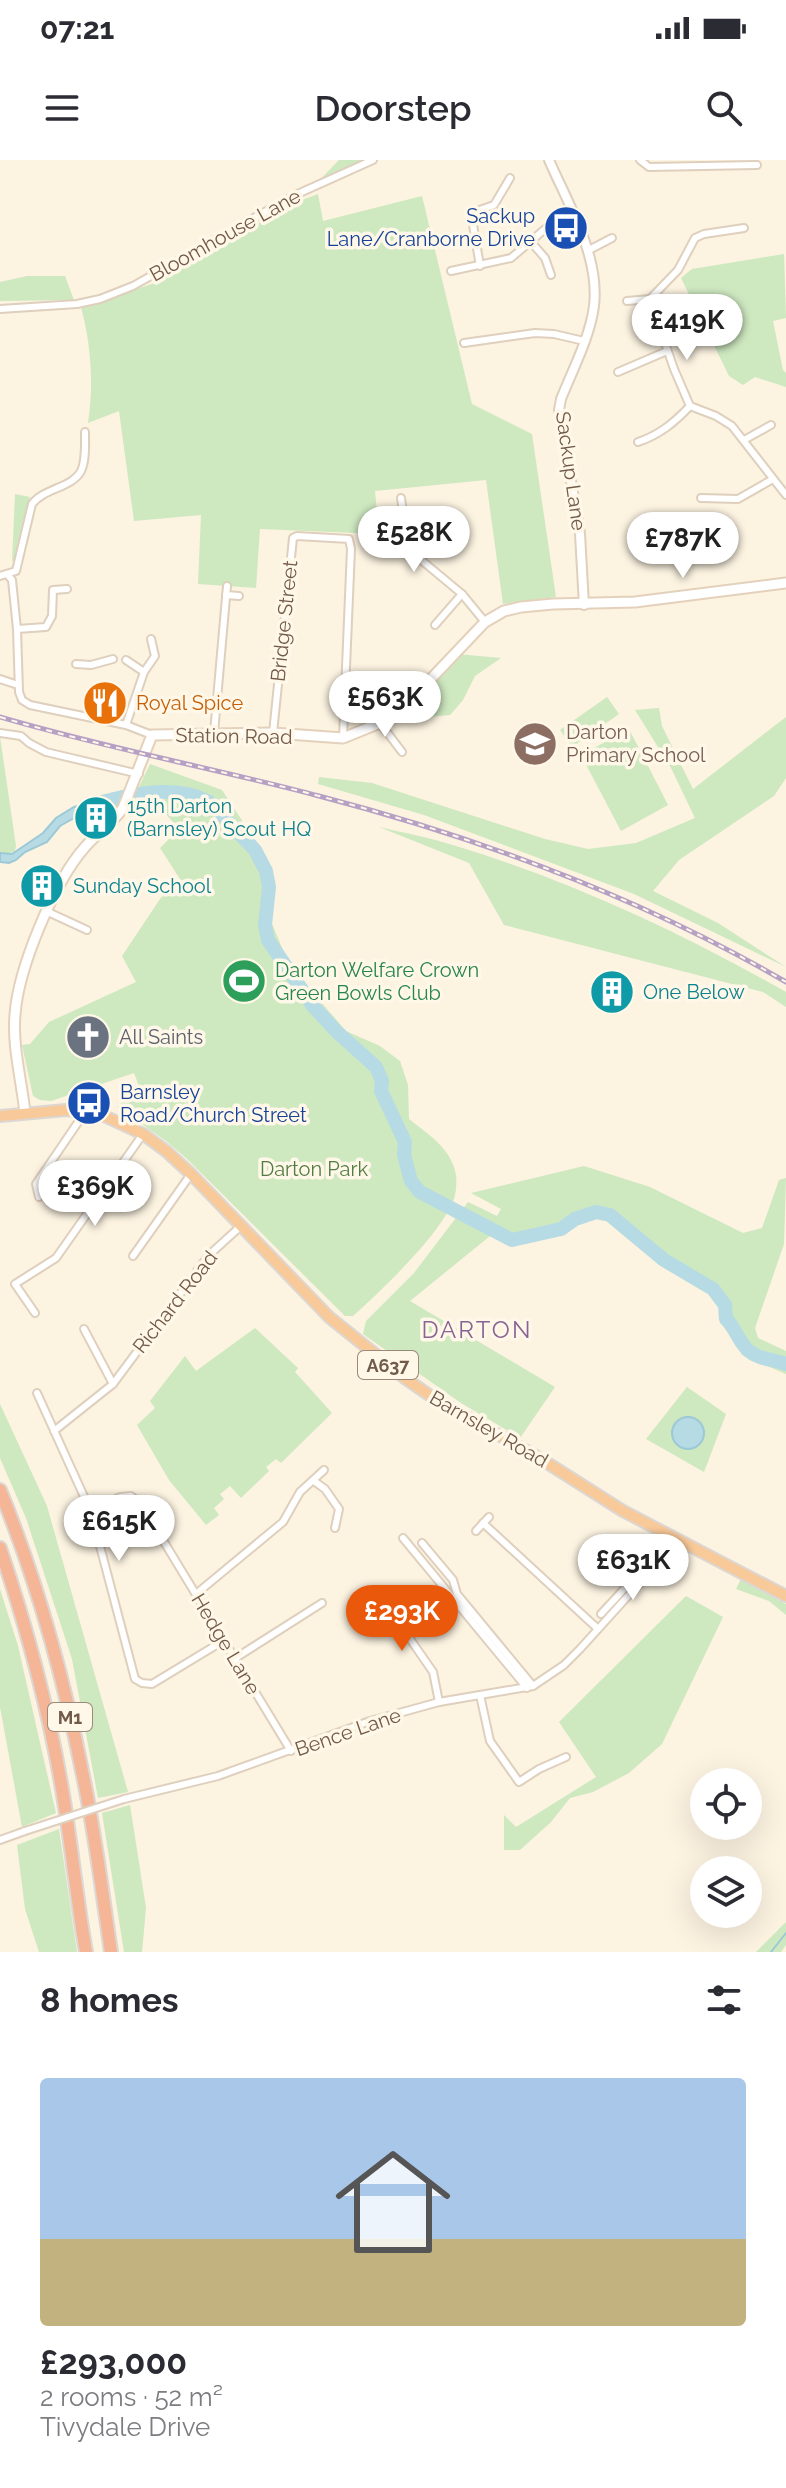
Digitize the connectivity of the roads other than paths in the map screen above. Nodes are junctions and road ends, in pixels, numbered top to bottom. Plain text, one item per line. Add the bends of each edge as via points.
1 (373, 160) edge
2 (549, 160) edge
3 (640, 160) edge
4 (757, 165) dead end
5 (510, 178) dead end
6 (573, 215) junction
7 (744, 228) dead end
8 (612, 238) dead end
9 (531, 242) junction
10 (587, 251) junction
11 (480, 266) junction
12 (451, 271) dead end
13 (551, 275) dead end
14 (650, 299) junction
15 (627, 301) dead end
16 (0, 309) edge
17 (584, 341) junction
18 (464, 343) dead end
19 (667, 351) junction
20 (618, 372) dead end
21 (690, 406) junction
22 (771, 425) dead end
23 (85, 432) dead end
24 (744, 440) junction
25 (638, 442) dead end
26 (773, 479) junction
27 (786, 495) edge
28 (401, 498) dead end
29 (701, 498) dead end
30 (451, 523) dead end
31 (420, 559) junction
32 (3, 575) edge
33 (786, 583) edge
34 (227, 586) dead end
35 (67, 589) dead end
36 (462, 594) junction
37 (226, 595) junction
38 (239, 596) dead end
39 (584, 605) junction
40 (485, 622) junction
41 (435, 625) dead end
42 (17, 629) junction
43 (151, 639) dead end
44 (113, 659) dead end
45 (126, 660) dead end
46 (76, 664) dead end
47 (144, 672) junction
48 (0, 679) edge
49 (18, 685) junction
50 (380, 723) junction
51 (126, 725) junction
52 (0, 733) edge
53 (214, 733) junction
54 (273, 733) junction
55 (152, 735) junction
56 (343, 738) junction
57 (402, 752) dead end
58 (139, 774) junction
59 (48, 912) junction
60 (87, 930) dead end
61 (85, 1112) junction
62 (25, 1113) junction
63 (0, 1116) edge
64 (143, 1134) junction
65 (191, 1174) junction
66 (39, 1197) dead end
67 (242, 1225) junction
68 (133, 1256) dead end
69 (35, 1313) dead end
70 (84, 1329) dead end
71 (113, 1384) junction
72 (37, 1393) dead end
73 (54, 1431) junction
74 (324, 1470) dead end
75 (314, 1481) junction
76 (0, 1490) edge
77 (91, 1512) junction
78 (489, 1517) dead end
79 (483, 1523) junction
80 (335, 1528) dead end
81 (476, 1531) dead end
82 (674, 1537) junction
83 (403, 1538) dead end
84 (422, 1543) dead end
85 (0, 1548) edge
86 (656, 1565) junction
87 (196, 1594) junction
88 (786, 1596) edge
89 (381, 1597) dead end
90 (322, 1603) dead end
91 (389, 1610) junction
92 (601, 1614) dead end
93 (382, 1615) dead end
94 (598, 1629) junction
95 (223, 1641) junction
96 (234, 1659) junction
97 (530, 1687) junction
98 (480, 1695) junction
99 (439, 1702) junction
100 (291, 1751) junction
101 (566, 1757) dead end
102 (0, 1840) edge
103 (86, 1952) edge
104 (111, 1952) edge

1 - 16 street, Bloomhouse Lane via 293,196 133,286 77,304
2 - 6 street, Sackup Lane
3 - 4 street via 649,167
5 - 11 street via 494,205 471,213
6 - 9 street
6 - 10 street, Sackup Lane
7 - 14 street via 695,238 678,270
8 - 10 street
9 - 11 street via 511,258
9 - 13 street
10 - 17 street, Sackup Lane via 595,303
11 - 12 street
14 - 15 street
14 - 19 street
17 - 18 street via 535,333
17 - 39 street, Sackup Lane via 559,410 580,534
19 - 20 street
19 - 21 street
21 - 24 street via 732,426
21 - 25 street via 673,424
22 - 24 street
23 - 32 street via 81,471 32,504 16,571
24 - 26 street
26 - 27 street
26 - 29 street via 738,499
28 - 31 street via 408,549
30 - 31 street
31 - 36 street
32 - 42 street via 12,580
33 - 39 main road, Station Road
34 - 37 street
35 - 42 street via 53,590 46,627
36 - 40 street
36 - 41 street
37 - 38 street
37 - 53 street
39 - 40 main road, Station Road via 521,607
40 - 50 main road, Station Road
42 - 49 street
43 - 47 street via 155,656
44 - 46 street
45 - 47 street
47 - 51 street
48 - 49 street
49 - 51 street, Station Road via 22,700 30,705
50 - 56 main road, Station Road
50 - 57 street
51 - 55 street, Station Road
52 - 58 street via 21,736 46,752
53 - 54 main road, Station Road
53 - 55 main road, Station Road
54 - 56 main road, Station Road
54 - 56 street, Bridge Street via 293,538 349,539
55 - 58 main road
58 - 59 main road via 116,818 85,847 66,875
59 - 60 street
59 - 62 main road via 22,975 14,1018
61 - 62 highway, Barnsley Road / A637
61 - 64 highway, Barnsley Road / A637
61 - 66 street via 36,1184
62 - 63 highway, A637
64 - 65 highway, Barnsley Road / A637
64 - 69 street via 56,1258 15,1284
65 - 67 highway, Barnsley Road / A637
65 - 68 street
67 - 71 street, Richard Road via 209,1255
67 - 82 highway, Barnsley Road / A637 via 329,1317 406,1379
70 - 71 street
71 - 73 street, Richard Road
72 - 73 street
73 - 77 street
74 - 75 street
75 - 80 street via 339,1509
75 - 87 street via 300,1492 283,1522
76 - 104 highway, M1 via 57,1660 83,1773
77 - 87 street, Hedge Lane via 131,1496
77 - 95 street via 135,1679 152,1684
78 - 79 street
79 - 81 street
79 - 94 street
82 - 86 street, Bence Lane
82 - 88 highway, Barnsley Road / A637
83 - 97 street
84 - 97 street
85 - 103 highway, M1 via 49,1717
86 - 92 street, Bence Lane via 650,1561
86 - 94 street, Bence Lane
87 - 95 street, Hedge Lane
89 - 91 street
90 - 96 street
91 - 93 street
91 - 99 street via 433,1672
94 - 97 street, Bence Lane via 564,1665
95 - 96 street, Hedge Lane
96 - 100 street, Hedge Lane
97 - 98 street, Bence Lane
98 - 99 street, Bence Lane
98 - 101 street via 490,1741 519,1782
99 - 100 street, Bence Lane
100 - 102 street, Bence Lane, bridge

